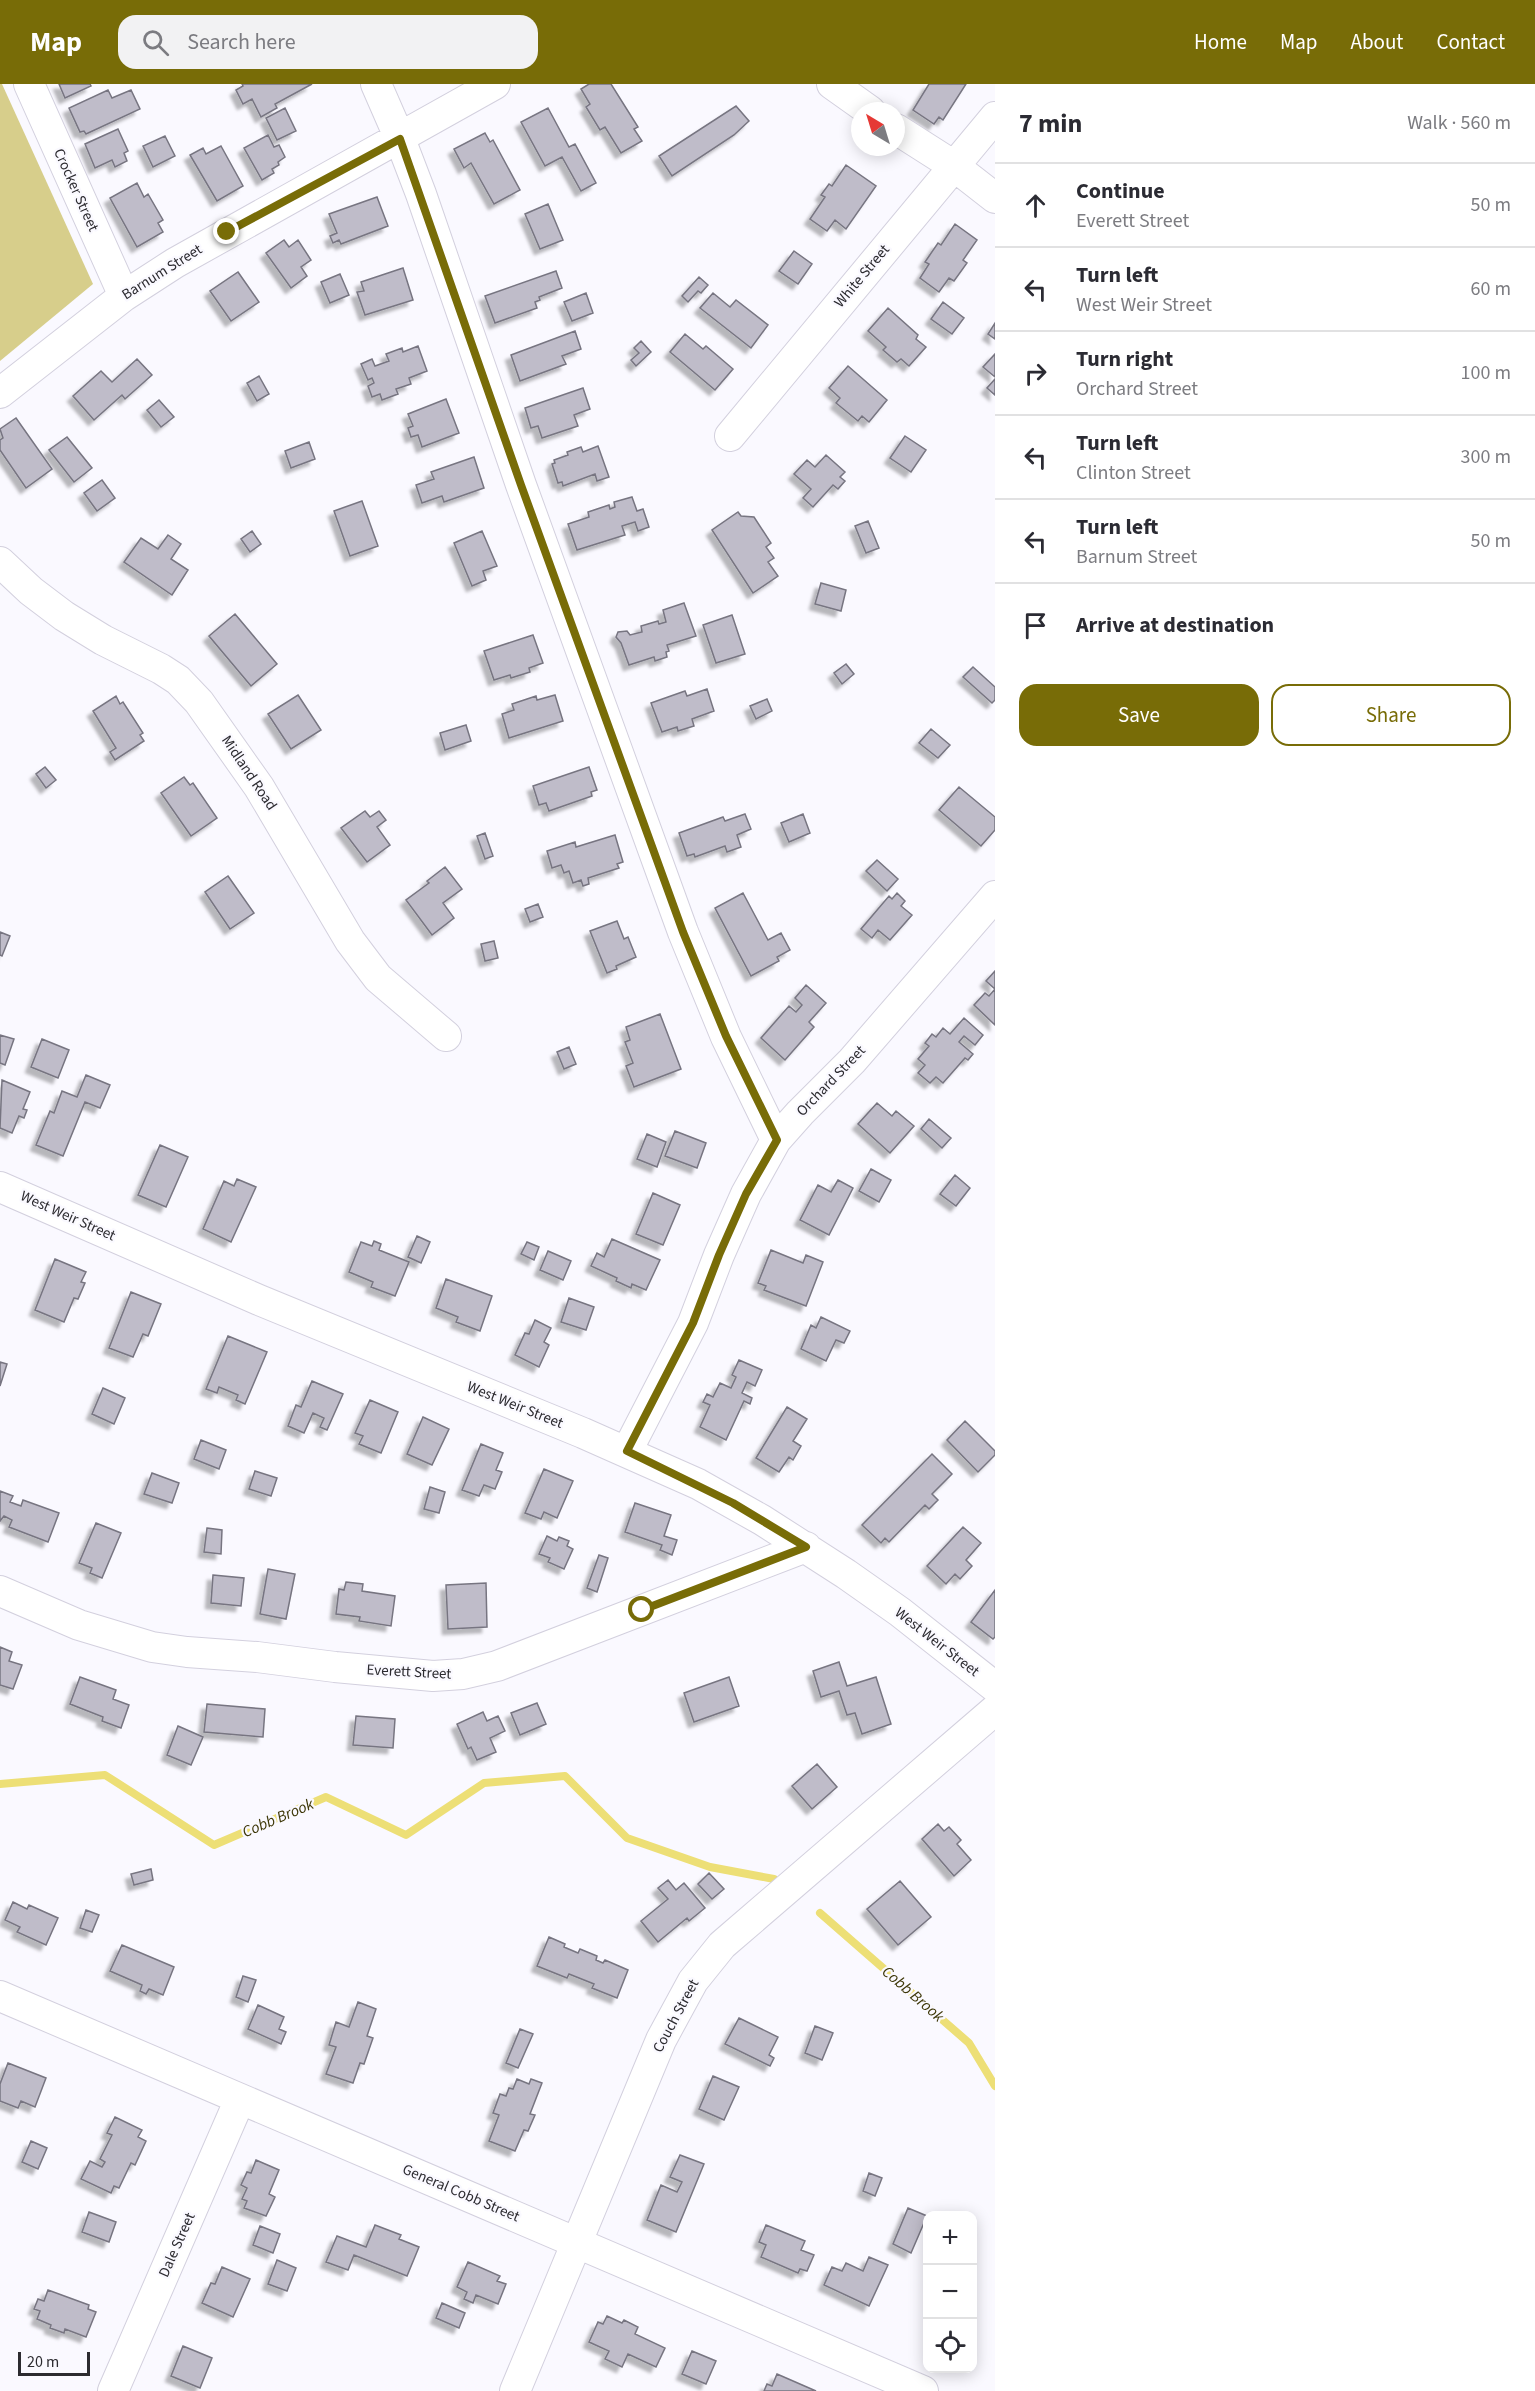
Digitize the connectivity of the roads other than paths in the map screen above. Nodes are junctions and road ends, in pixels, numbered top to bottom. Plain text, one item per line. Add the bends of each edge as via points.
1 (29, 84) edge
2 (376, 84) edge
3 (495, 84) edge
4 (832, 84) edge
5 (857, 102) edge
6 (995, 117) edge
7 (905, 135) edge
8 (400, 139) junction
9 (954, 166) junction
10 (995, 198) edge
11 (124, 296) junction
12 (0, 393) edge
13 (730, 436) dead end
14 (0, 562) edge
15 (995, 896) edge
16 (446, 1036) dead end
17 (777, 1140) junction
18 (0, 1187) edge
19 (627, 1451) junction
20 (806, 1547) junction
21 (0, 1591) edge
22 (995, 1687) edge
23 (995, 1710) edge
24 (0, 1996) edge
25 (240, 2098) junction
26 (576, 2243) junction
27 (113, 2391) edge
28 (515, 2391) edge
29 (922, 2391) edge

1 - 11 street, Crocker Street
2 - 8 street
3 - 8 street, Barnum Street
4 - 5 street
6 - 9 street, White Street
7 - 9 street
8 - 11 street, Barnum Street via 227,232
8 - 17 street via 683,932 726,1036
9 - 10 street
9 - 13 street, White Street
11 - 12 street, Barnum Street
14 - 16 street, Midland Road via 64,616 161,669 199,702 259,787 350,941 378,978
15 - 17 street, Orchard Street via 852,1061
17 - 19 street, Orchard Street via 746,1194 693,1323
18 - 19 street, West Weir Street via 250,1296
19 - 20 street, West Weir Street via 733,1503
20 - 21 street, Everett Street via 497,1666 463,1674 404,1674 152,1647 79,1625
20 - 22 street, West Weir Street via 900,1612
23 - 26 street, Couch Street via 722,1945 693,1981 661,2040
24 - 25 street, General Cobb Street
25 - 26 street, General Cobb Street
25 - 27 street, Dale Street
26 - 28 street, Couch Street
26 - 29 street, General Cobb Street

